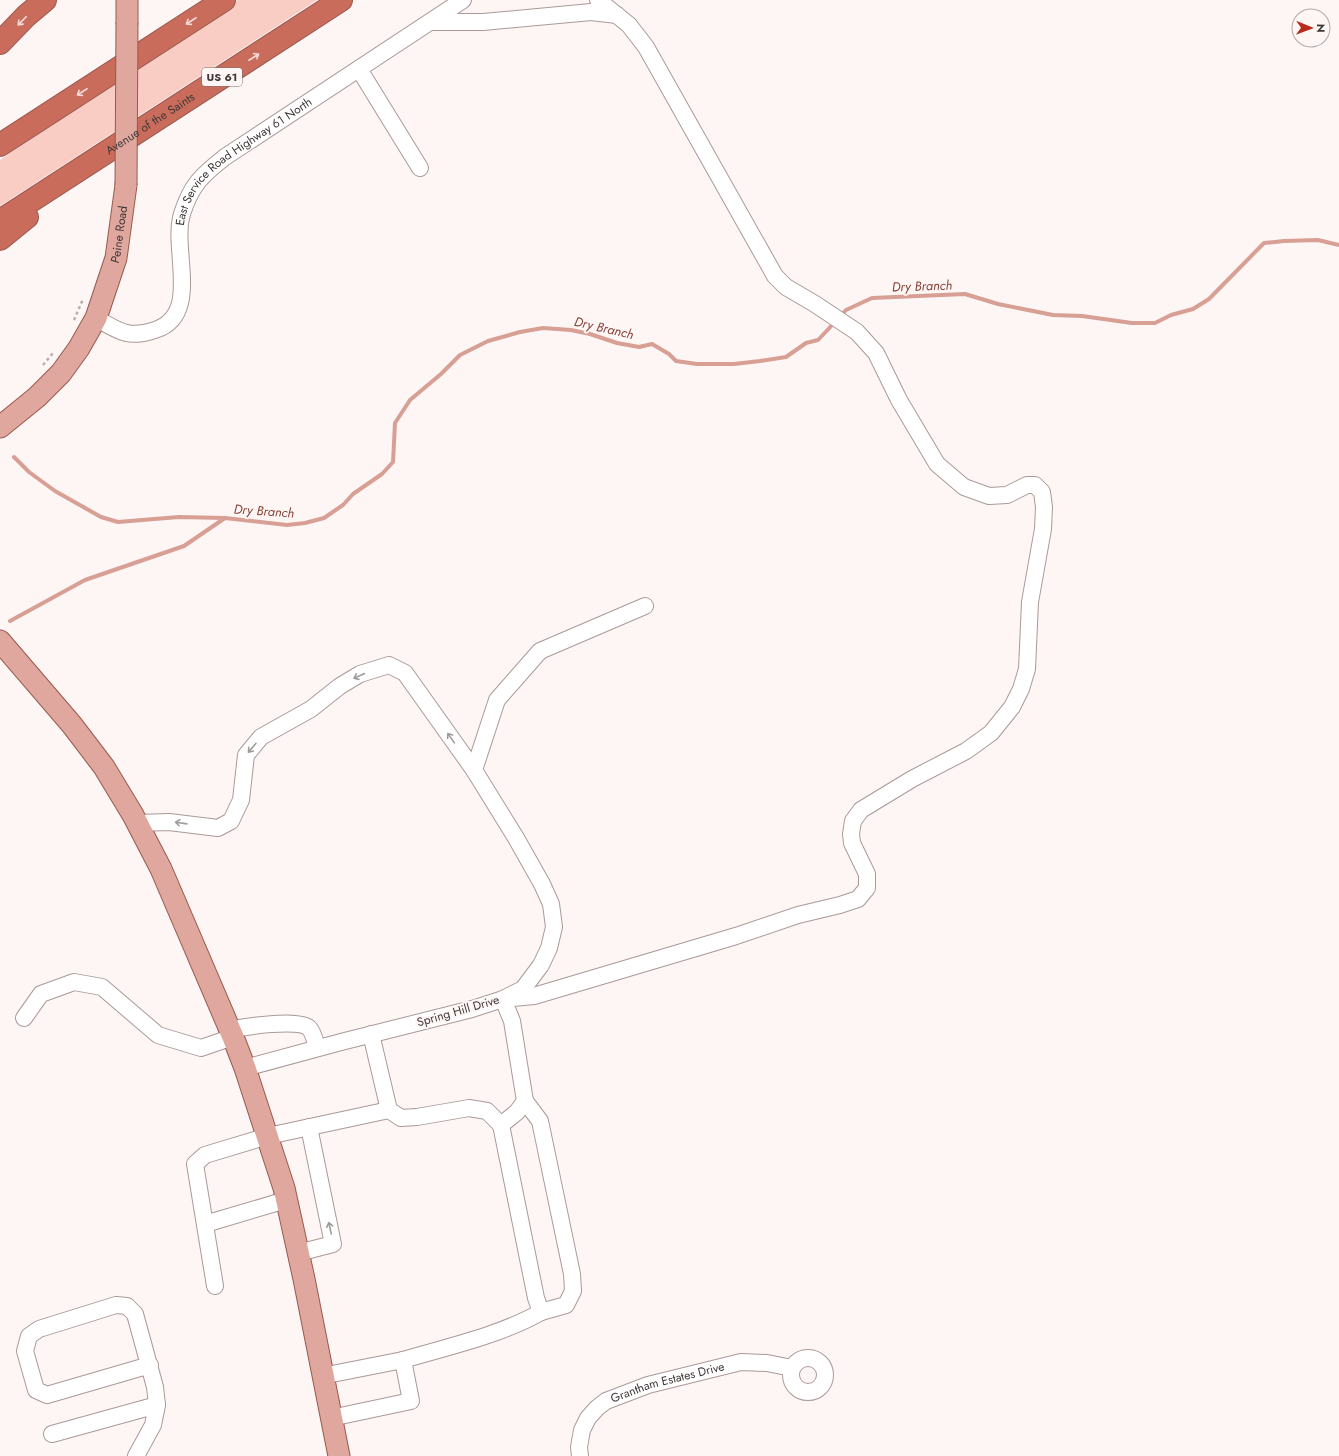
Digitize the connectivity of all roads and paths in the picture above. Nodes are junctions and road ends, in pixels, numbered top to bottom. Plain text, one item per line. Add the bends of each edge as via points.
1 (45, 0) edge
2 (127, 0) edge
3 (224, 0) edge
4 (341, 0) edge
5 (463, 0) edge
6 (603, 1) edge
7 (617, 15) junction
8 (430, 22) junction
9 (0, 43) edge
10 (359, 69) junction
11 (0, 145) edge
12 (104, 154) junction
13 (420, 168) dead end
14 (0, 221) edge
15 (0, 239) edge
16 (83, 299) dead end
17 (96, 318) junction
18 (71, 326) dead end
19 (55, 350) dead end
20 (41, 368) dead end
21 (0, 428) edge
22 (645, 606) dead end
23 (0, 641) edge
24 (474, 770) junction
25 (137, 823) junction
26 (503, 999) junction
27 (24, 1018) dead end
28 (231, 1033) junction
29 (371, 1034) junction
30 (317, 1048) junction
31 (245, 1068) junction
32 (525, 1101) junction
33 (389, 1110) junction
34 (501, 1125) junction
35 (309, 1127) junction
36 (268, 1136) junction
37 (286, 1200) junction
38 (205, 1224) junction
39 (298, 1253) junction
40 (215, 1286) dead end
41 (541, 1312) junction
42 (403, 1360) junction
43 (150, 1365) junction
44 (792, 1368) dead end
45 (322, 1376) junction
46 (157, 1405) junction
47 (331, 1418) junction
48 (52, 1434) dead end
49 (136, 1456) edge
50 (339, 1456) edge
51 (580, 1456) edge

1 -> 9 highway
2 - 17 main road, Peine Road, bridge via 126,185 116,258
3 -> 11 highway
12 -> 4 highway, Avenue of the Saints / US 61
5 - 8 street, East Service Road Highway 61 North
6 - 7 street
7 - 8 street via 591,12 483,22
7 - 26 street via 629,25 646,47 775,276 786,287 857,332 876,353 899,400 937,464 964,487 989,496 1007,495 1027,485 1036,485 1042,492 1043,529 1030,602 1027,669 1012,707 991,733 966,751 912,779 861,810 853,822 851,834 852,843 867,874 867,888 858,899 534,996
8 - 10 street, East Service Road Highway 61 North
10 - 13 street
10 - 17 street, East Service Road Highway 61 North via 204,173 191,191 181,216 180,305 163,327 147,333 129,334
12 - 14 highway, Avenue of the Saints / US 61
12 - 15 highway
16 - 18 path
17 - 21 main road, Peine Road via 61,373 38,397
19 - 20 path
22 - 24 street via 540,652 497,700
23 - 25 main road via 72,725 104,767
24 -> 25 street, Spring Hill Drive via 405,673 389,665 360,674 311,709 261,737 246,755 241,800 231,821 218,828 169,822
24 - 26 street, Spring Hill Drive via 535,871 551,904 554,927 549,948 541,965 523,988
25 - 28 main road via 161,869
26 - 29 street, Spring Hill Drive
26 - 32 street via 512,1021
27 - 28 street via 41,994 74,982 102,987 158,1034 201,1048
28 - 30 street via 254,1025 302,1025 309,1027 313,1033
28 - 31 main road
29 - 30 street, Spring Hill Drive
29 - 33 street
30 - 31 street, Spring Hill Drive
31 - 36 main road
32 - 34 street via 517,1112
32 - 41 street via 540,1121 572,1274 573,1291 566,1305
33 - 34 street via 400,1118 469,1108 487,1111
33 - 35 street
34 - 41 street
35 - 36 street
39 -> 35 street via 333,1244
36 - 37 main road
36 - 38 street via 205,1155 195,1164
37 - 38 street
37 - 39 main road
38 - 40 street
39 - 45 main road
41 - 42 street via 529,1320 484,1336
42 - 45 street
42 - 47 street via 411,1401
43 - 43 street via 135,1314 127,1306 116,1305 39,1329 29,1336 25,1351 36,1390 46,1396
43 - 46 street
44 - 51 street, Grantham Estates Drive via 767,1363 741,1362 648,1385 606,1401 588,1418 582,1430
45 - 47 main road
46 - 48 street
46 - 49 street via 153,1425
47 - 50 main road

